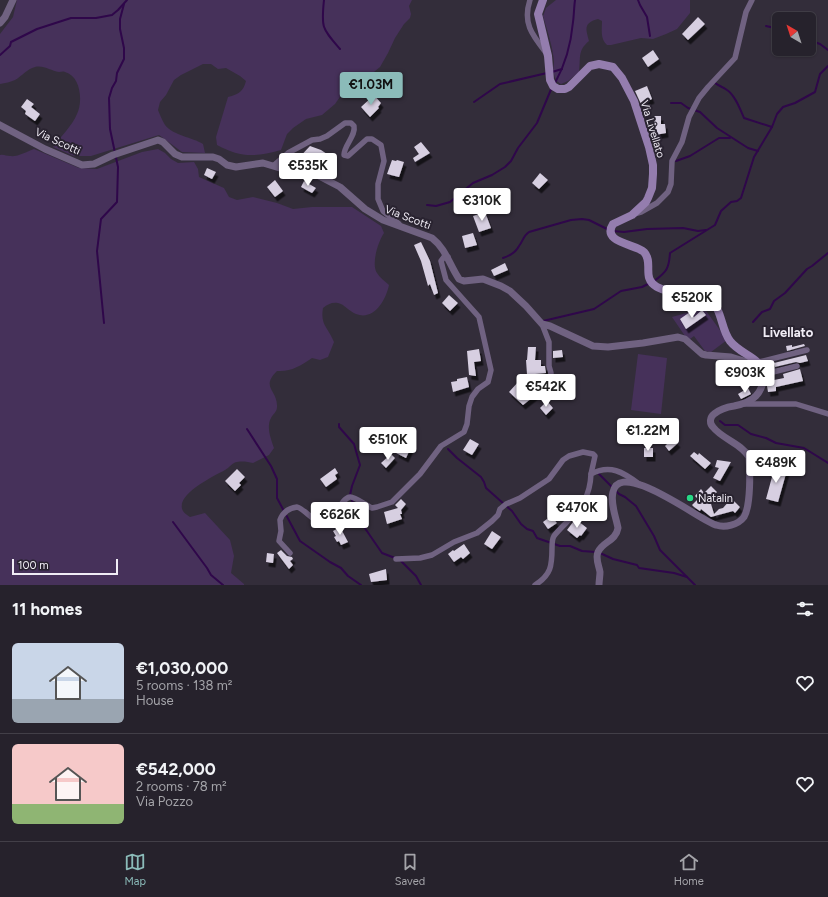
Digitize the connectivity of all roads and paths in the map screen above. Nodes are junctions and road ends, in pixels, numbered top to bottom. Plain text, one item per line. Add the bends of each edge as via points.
1 (13, 0) edge
2 (530, 0) edge
3 (543, 0) edge
4 (752, 0) edge
5 (0, 23) edge
6 (548, 56) junction
7 (0, 125) edge
8 (273, 166) junction
9 (632, 215) junction
10 (406, 229) junction
11 (448, 257) junction
12 (542, 324) junction
13 (807, 350) dead end
14 (797, 366) dead end
15 (762, 367) junction
16 (543, 392) dead end
17 (743, 404) junction
18 (828, 414) edge
19 (591, 474) junction
20 (639, 484) junction
21 (290, 553) dead end
22 (396, 559) dead end
23 (535, 585) edge
24 (599, 585) edge

1 - 5 street
2 - 6 street via 526,16 530,29 534,39
3 - 6 main road, Via Livellato via 538,14
4 - 9 street via 746,12 735,58 699,98 689,117 682,142 672,161 668,192 657,203
6 - 9 main road, Via Livellato via 550,80 558,89 565,89 590,66 599,64 613,67 634,101 649,147 653,182 646,202
7 - 8 street, Via Scotti via 50,152 82,165 94,164 158,140 182,157 213,157 236,167 259,163
8 - 10 street, Via Scotti via 306,172 334,182 377,217
8 - 10 street via 288,153 312,140 327,136 344,122 351,122 355,130 344,150 344,155 348,156 366,139 372,139 381,145 384,161 378,184 378,200 387,215
9 - 15 main road, Via Livellato via 613,224 612,235 619,242 643,252 647,258 650,282 667,291 700,295 708,299 716,306 730,341
10 - 11 street, Via Scotti via 432,238
11 - 12 street, Via Scotti via 459,278 464,281 483,279 501,286 510,291
11 - 21 street via 441,261 446,280 479,317 491,370 488,382 478,389 472,398 466,429 441,446 420,474 392,502 372,508 349,497 331,519 322,522 297,507 286,511 280,520 279,541
12 - 15 street via 593,346 608,347 682,337 702,354 731,357
12 - 16 street via 549,342 550,374 549,384
13 - 15 street
14 - 15 street
15 - 17 street via 763,386 760,392
17 - 18 street via 796,404
17 - 20 street via 720,410 712,415 711,419 713,428 745,451 748,457 748,500 745,513 739,521 727,526 714,525
19 - 20 street via 599,469 611,469 627,475
19 - 22 street via 595,456 593,454 583,452 569,456 549,479 506,504 498,515 477,533 454,542 432,555
19 - 23 street via 591,485 583,504 554,536 552,564 548,574
20 - 24 street via 622,482 613,491 618,530 614,538 598,552

